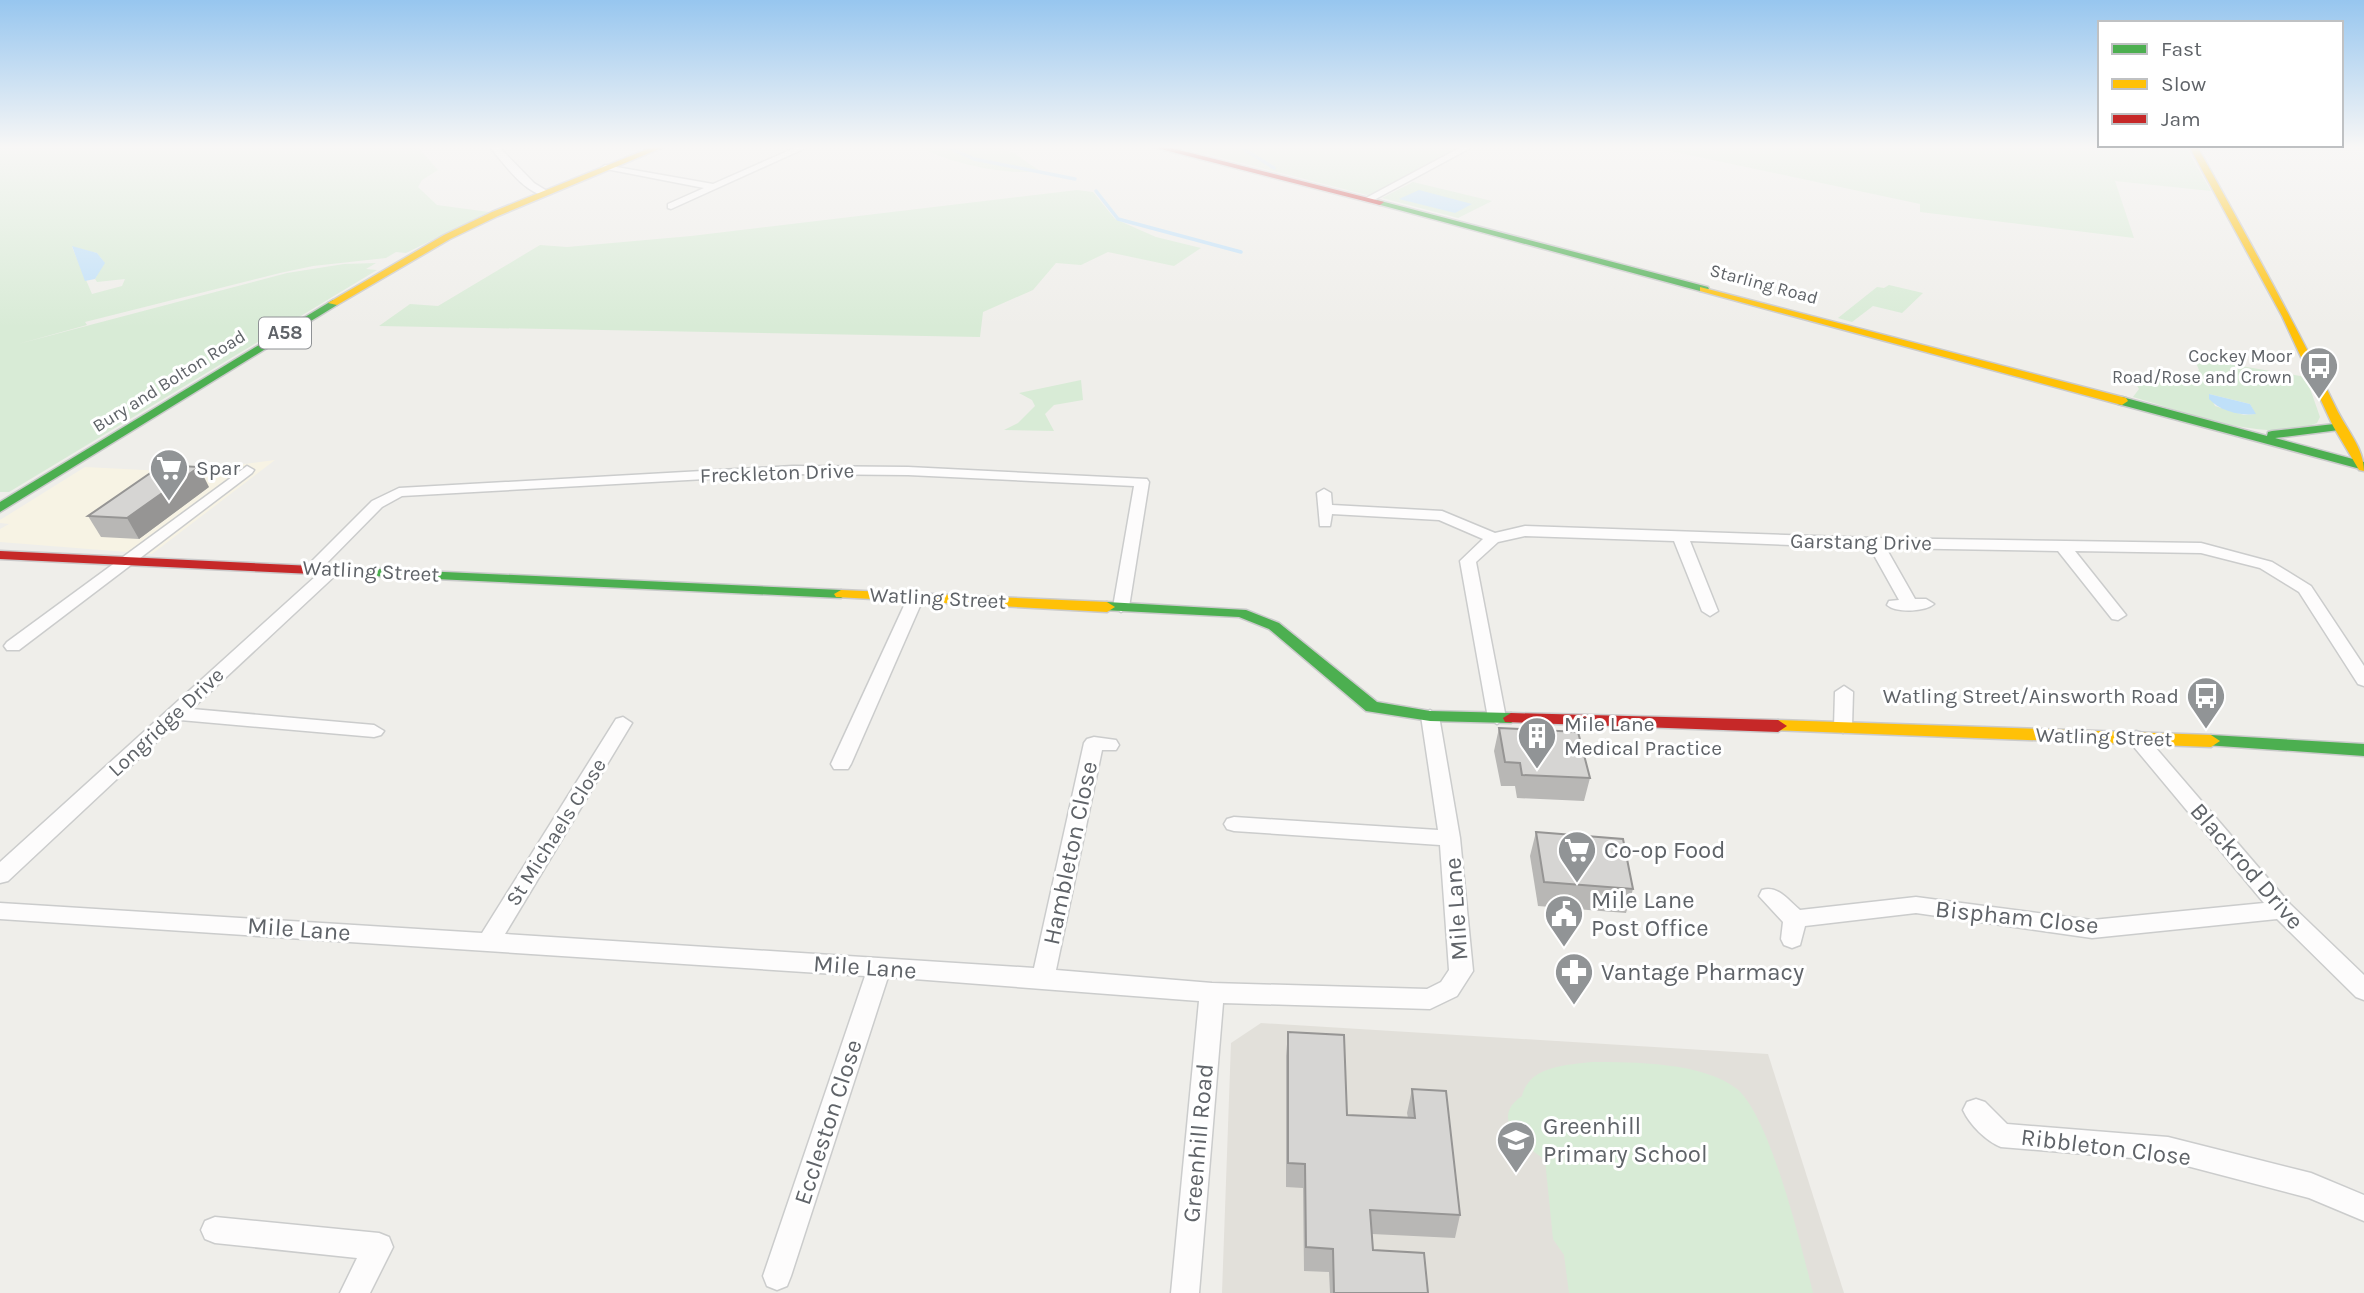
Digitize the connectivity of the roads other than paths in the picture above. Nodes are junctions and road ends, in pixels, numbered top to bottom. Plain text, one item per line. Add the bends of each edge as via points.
1 (505, 206) edge
2 (1396, 206) edge
3 (2226, 206) edge
4 (2339, 426) junction
5 (2250, 436) junction
6 (2364, 466) edge
7 (247, 470) dead end
8 (0, 508) edge
9 (1325, 508) dead end
10 (1680, 536) junction
11 (1493, 538) junction
12 (1875, 543) junction
13 (2062, 545) junction
14 (0, 555) edge
15 (128, 559) junction
16 (323, 568) junction
17 (916, 597) junction
18 (1910, 605) dead end
19 (1121, 607) junction
20 (1710, 611) dead end
21 (2117, 615) dead end
22 (13, 646) dead end
23 (2364, 680) edge
24 (1844, 692) dead end
25 (175, 714) junction
26 (1430, 716) junction
27 (1497, 718) junction
28 (623, 723) dead end
29 (1843, 727) junction
30 (374, 731) dead end
31 (2136, 737) junction
32 (1109, 745) dead end
33 (2364, 750) edge
34 (841, 764) dead end
35 (1234, 824) dead end
36 (1450, 838) junction
37 (0, 875) edge
38 (1770, 896) dead end
39 (2282, 910) junction
40 (0, 911) edge
41 (489, 941) junction
42 (879, 968) junction
43 (1044, 978) junction
44 (2364, 990) edge
45 (1212, 993) junction
46 (1976, 1110) dead end
47 (2364, 1208) edge
48 (215, 1230) dead end
49 (777, 1276) dead end
50 (354, 1293) edge
51 (1185, 1293) edge

1 - 8 main road, Bury and Bolton Road / A58 via 397,265
2 - 5 main road, Starling Road
3 - 4 main road via 2287,316
4 - 5 main road
4 - 6 main road
5 - 6 main road, Starling Road
7 - 15 street
9 - 11 street via 1442,516
10 - 11 street, Garstang Drive via 1525,531
10 - 12 street, Garstang Drive
10 - 20 street
11 - 27 street via 1468,561
12 - 13 street, Garstang Drive
12 - 18 street
13 - 21 street
13 - 23 street, Garstang Drive via 2201,548 2266,565 2305,589
14 - 15 main road, Watling Street
15 - 16 main road, Watling Street
15 - 22 street
16 - 17 main road, Watling Street
16 - 19 street, Freckleton Drive via 377,504 399,492 793,470 1142,482
16 - 25 street, Longridge Drive
17 - 19 main road, Watling Street
17 - 34 street
19 - 26 main road, Watling Street via 1241,613 1274,626 1372,707
24 - 29 street
25 - 30 street
25 - 37 street, Longridge Drive
26 - 27 main road, Watling Street
26 - 36 street, Mile Lane
27 - 29 main road, Watling Street
28 - 41 street, St Michaels Close
29 - 31 main road, Watling Street
31 - 33 main road, Watling Street
31 - 39 street, Blackrod Drive
32 - 43 street, Hambleton Close via 1094,743
35 - 36 street
36 - 45 street, Mile Lane via 1461,971 1449,989 1430,999
38 - 39 street, Bispham Close via 1793,929 1916,905 2092,929
39 - 44 street, Blackrod Drive
40 - 41 street, Mile Lane
41 - 42 street, Mile Lane
42 - 43 street, Mile Lane
42 - 49 street, Eccleston Close
43 - 45 street, Mile Lane
45 - 51 street, Greenhill Road
46 - 47 street, Ribbleton Close via 2001,1135 2168,1149 2311,1186
48 - 50 street via 379,1247

